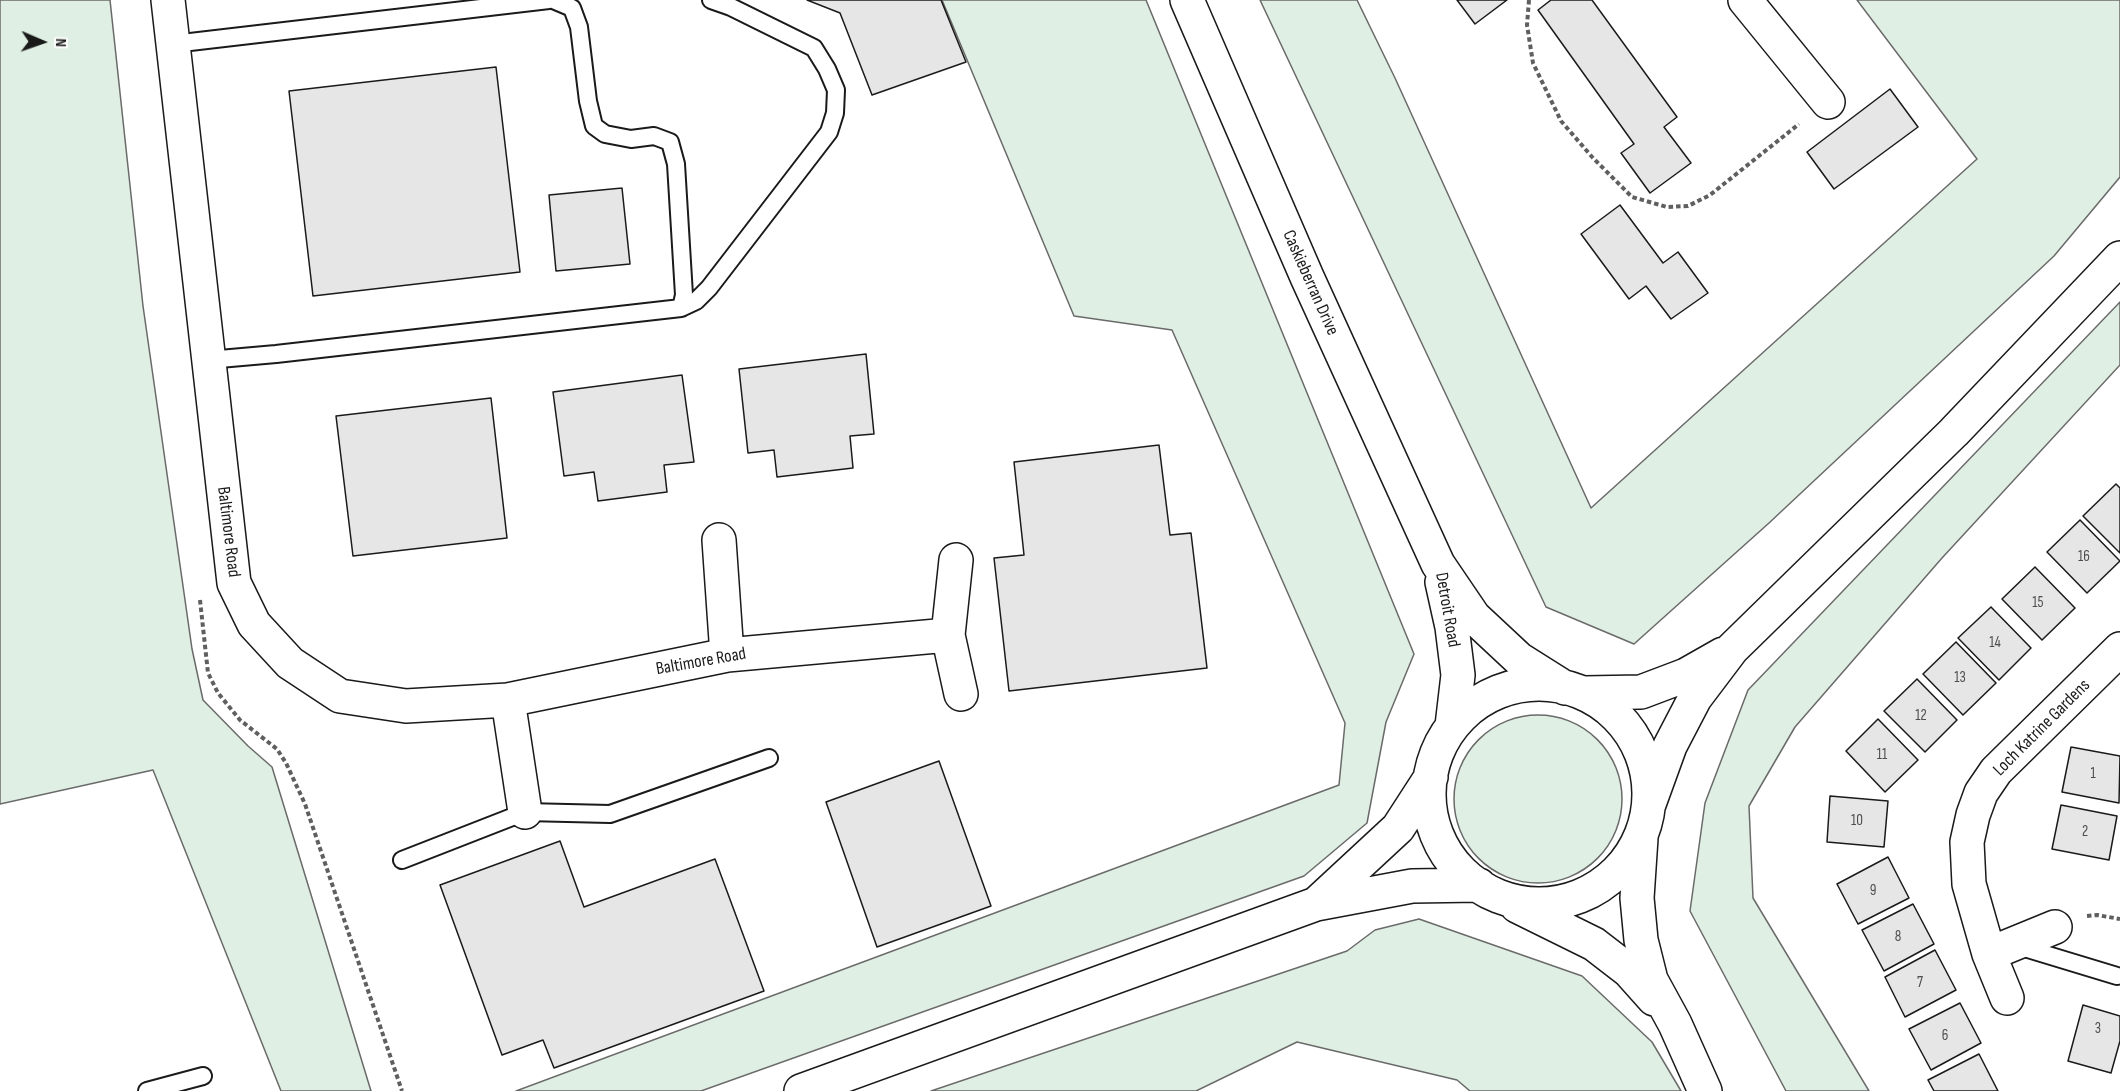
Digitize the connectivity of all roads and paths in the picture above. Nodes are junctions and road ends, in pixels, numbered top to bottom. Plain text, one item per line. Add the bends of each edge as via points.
1 (168, 0) edge
2 (551, 0) edge
3 (711, 0) edge
4 (1187, 0) edge
5 (1529, 0) edge
6 (1745, 0) edge
7 (173, 44) junction
8 (1828, 102) joint
9 (2120, 258) edge
10 (681, 308) junction
11 (208, 360) junction
12 (719, 540) dead end
13 (956, 560) dead end
14 (1438, 564) junction
15 (948, 635) junction
16 (1732, 649) junction
17 (2120, 649) edge
18 (727, 655) junction
19 (1575, 691) junction
20 (961, 694) dead end
21 (508, 700) junction
22 (1452, 726) junction
23 (769, 758) dead end
24 (1432, 775) junction
25 (1649, 804) junction
26 (525, 812) junction
27 (1641, 837) junction
28 (402, 860) dead end
29 (1489, 891) junction
30 (1316, 904) junction
31 (2055, 927) dead end
32 (2000, 949) junction
33 (2117, 976) dead end
34 (2007, 998) dead end
35 (1675, 1024) junction
36 (203, 1076) dead end
37 (147, 1091) edge
38 (801, 1091) edge
39 (1705, 1091) edge

1 - 7 street, Baltimore Road
2 - 7 lane
2 - 10 lane via 572,8 579,27 594,126 605,134 631,139 654,136 670,142 676,164 684,294
3 - 10 lane via 814,48 836,90 835,113 829,132 709,288 696,301
4 - 14 street, Caskieberran Drive via 1307,278
5 - 8 path via 1527,25 1533,63 1561,121 1632,198 1668,207 1688,207 1710,195
6 - 8 street
7 - 11 street, Baltimore Road
9 - 16 street via 1954,432
10 - 11 lane
11 - 21 street, Baltimore Road via 234,583 254,624 290,663 340,696 406,706
12 - 18 street
13 - 15 street
14 - 19 street, Detroit Road via 1474,617 1519,659
14 - 22 street, Detroit Road via 1458,675
15 - 18 street, Baltimore Road
15 - 20 street
16 - 19 street via 1686,675 1641,692
16 - 25 street via 1690,707 1670,746
17 - 32 street, Loch Katrine Gardens via 1996,771 1972,815 1966,842 1969,884
18 - 21 street, Baltimore Road
19 - 22 street via 1547,684 1512,687 1477,702
19 - 25 street, Detroit Road via 1616,715 1630,731 1646,766
21 - 26 street
22 - 24 street via 1434,760
23 - 26 lane via 610,814
24 - 29 street via 1428,804 1433,826 1450,860 1466,878
24 - 30 street via 1398,828
25 - 27 street
26 - 28 lane
27 - 29 street via 1620,869 1590,893 1533,905
27 - 35 street via 1637,898 1641,940 1651,980
29 - 30 street via 1412,886
29 - 35 street via 1594,944 1629,971
30 - 38 street
31 - 32 street
32 - 33 lane
32 - 34 street, Loch Katrine Gardens
35 - 39 street
36 - 37 lane

